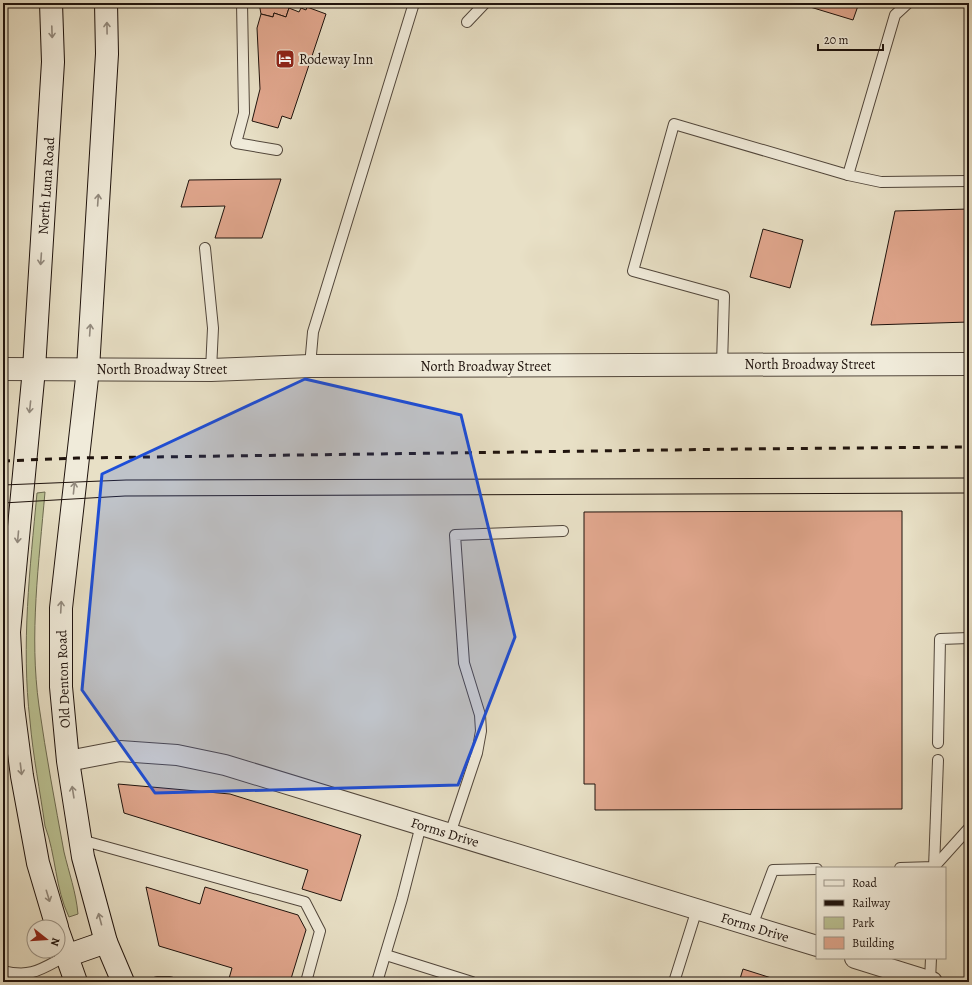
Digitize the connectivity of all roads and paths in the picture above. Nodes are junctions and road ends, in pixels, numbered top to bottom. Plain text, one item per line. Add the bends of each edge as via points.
1 (51, 3) edge
2 (106, 3) edge
3 (242, 3) edge
4 (414, 3) edge
5 (485, 3) edge
6 (908, 3) edge
7 (467, 22) dead end
8 (277, 150) dead end
9 (848, 175) junction
10 (969, 181) edge
11 (205, 248) dead end
12 (722, 364) junction
13 (969, 364) edge
14 (310, 366) junction
15 (3, 369) edge
16 (34, 369) junction
17 (88, 369) junction
18 (211, 370) junction
19 (563, 532) dead end
20 (969, 638) edge
21 (10, 738) edge
22 (938, 743) dead end
23 (938, 760) dead end
24 (68, 761) junction
25 (421, 825) junction
26 (969, 828) edge
27 (450, 834) junction
28 (81, 840) junction
29 (934, 867) edge
30 (935, 867) edge
31 (816, 869) edge
32 (696, 909) junction
33 (55, 919) edge
34 (752, 926) junction
35 (106, 942) junction
36 (816, 946) edge
37 (386, 955) junction
38 (66, 956) joint
39 (60, 959) edge
40 (857, 959) edge
41 (931, 959) edge
42 (3, 971) edge
43 (76, 982) edge
44 (123, 982) edge
45 (157, 982) edge
46 (170, 982) edge
47 (306, 982) edge
48 (377, 982) edge
49 (472, 982) edge
50 (674, 982) edge
51 (931, 982) edge

1 -> 16 main road, North Luna Road via 53,62
17 -> 2 main road via 108,54
3 - 8 lane via 244,113 236,143
4 - 14 lane via 313,332
5 - 7 lane
6 - 9 lane via 895,15
9 - 10 lane via 881,182
9 - 12 lane via 674,124 634,272 724,296
11 - 18 lane via 213,328
12 - 13 main road, North Broadway Street
12 - 14 main road, North Broadway Street
14 - 18 main road, North Broadway Street
15 - 16 main road, North Broadway Street
16 - 17 main road, North Broadway Street
16 -> 21 main road via 9,632
17 - 18 main road, North Broadway Street
24 -> 17 main road, Old Denton Road via 61,687 61,608
19 - 27 lane via 455,535 464,663 480,715 481,731 477,753
20 - 22 lane via 940,639
21 -> 33 main road via 22,776 38,863
23 - 29 lane
24 - 25 street, Forms Drive via 120,751 176,755 225,765
28 -> 24 main road, Old Denton Road
25 - 27 street, Forms Drive
25 - 37 lane
26 - 30 lane
27 - 32 street, Forms Drive
35 -> 28 main road, Old Denton Road via 83,857
28 - 47 lane via 305,902 320,930
31 - 34 lane via 773,870
32 - 34 street, Forms Drive
32 - 50 lane
34 - 36 street, Forms Drive
35 - 38 main road
35 - 44 main road, Old Denton Road
37 - 48 lane
37 - 49 lane
38 - 43 main road
39 - 42 lane via 34,973 20,975
40 - 51 street
41 - 51 lane
45 - 46 lane

